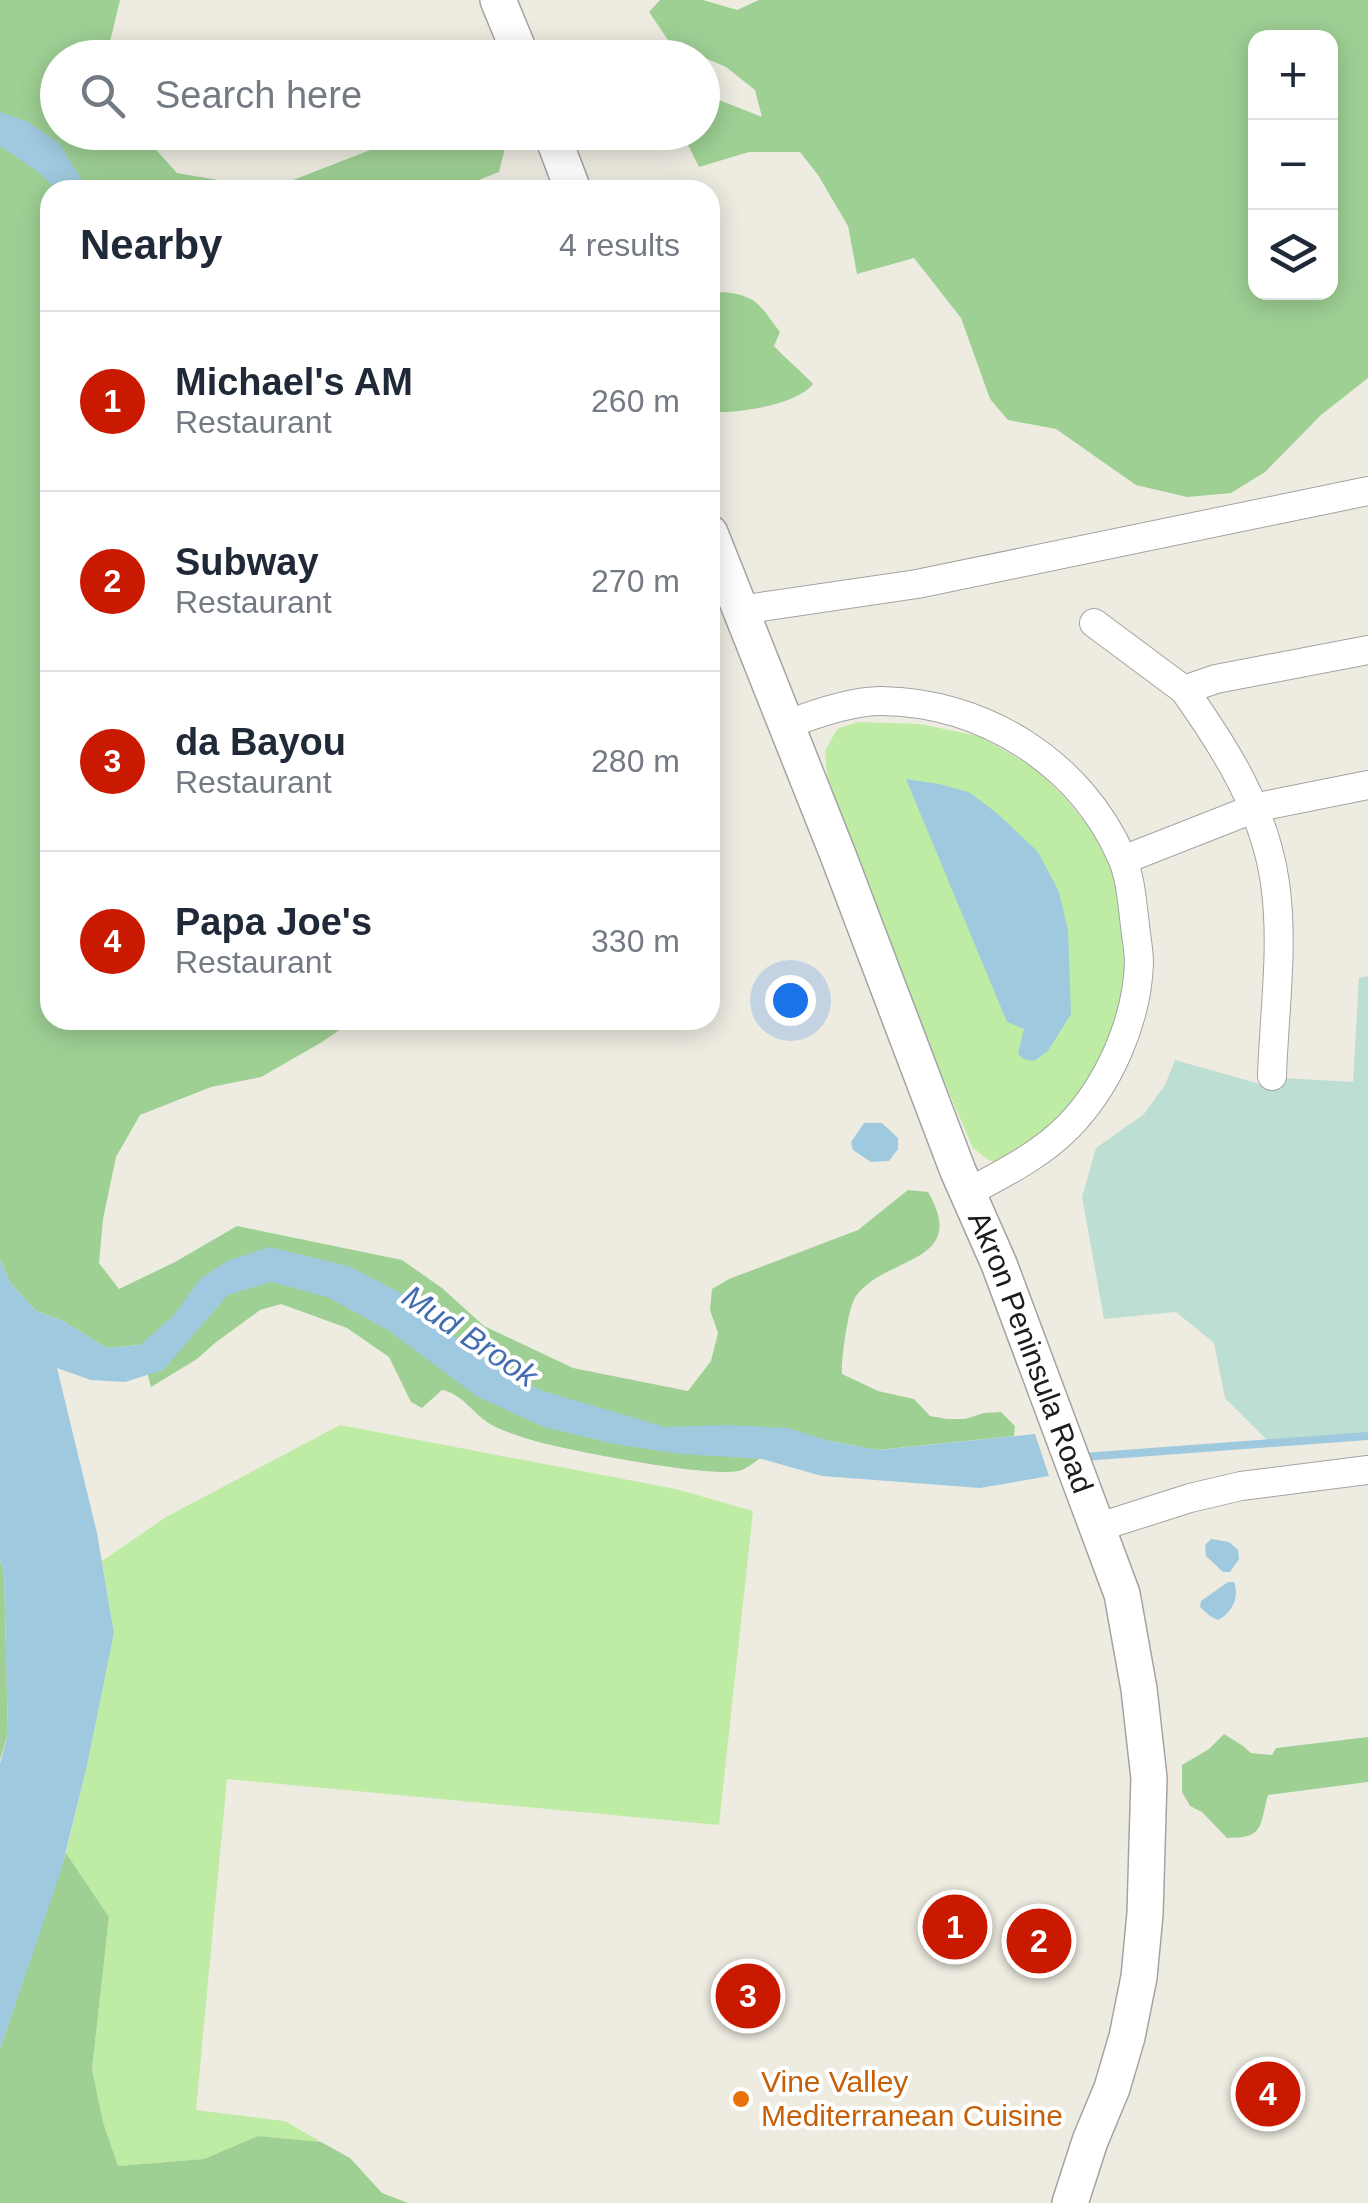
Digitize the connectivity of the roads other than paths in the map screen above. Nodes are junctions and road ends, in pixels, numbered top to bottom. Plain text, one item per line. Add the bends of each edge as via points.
1 (498, 0) edge
2 (515, 40) edge
3 (558, 150) edge
4 (569, 180) edge
5 (1368, 491) edge
6 (720, 559) edge
7 (740, 610) junction
8 (1094, 624) dead end
9 (1368, 650) edge
10 (1184, 690) junction
11 (786, 725) junction
12 (1368, 785) edge
13 (1255, 808) junction
14 (1123, 860) junction
15 (1272, 1076) dead end
16 (968, 1193) junction
17 (1368, 1470) edge
18 (1098, 1527) junction
19 (1070, 2203) edge

1 - 2 street
3 - 4 street
5 - 7 street via 917,584
6 - 7 street, Akron Peninsula Road
7 - 11 street, Akron Peninsula Road
8 - 10 street
9 - 10 street
10 - 13 street
11 - 14 street via 878,701 930,705 978,720 1019,740 1065,776 1099,815
11 - 16 street, Akron Peninsula Road
12 - 13 street
13 - 14 street
13 - 15 street via 1275,885
14 - 16 street via 1139,961 1133,1011 1116,1054 1069,1126 1034,1157
16 - 18 street, Akron Peninsula Road
17 - 18 street via 1241,1486
18 - 19 street, Akron Peninsula Road via 1122,1594 1139,1688 1149,1778 1146,1894 1126,2037

